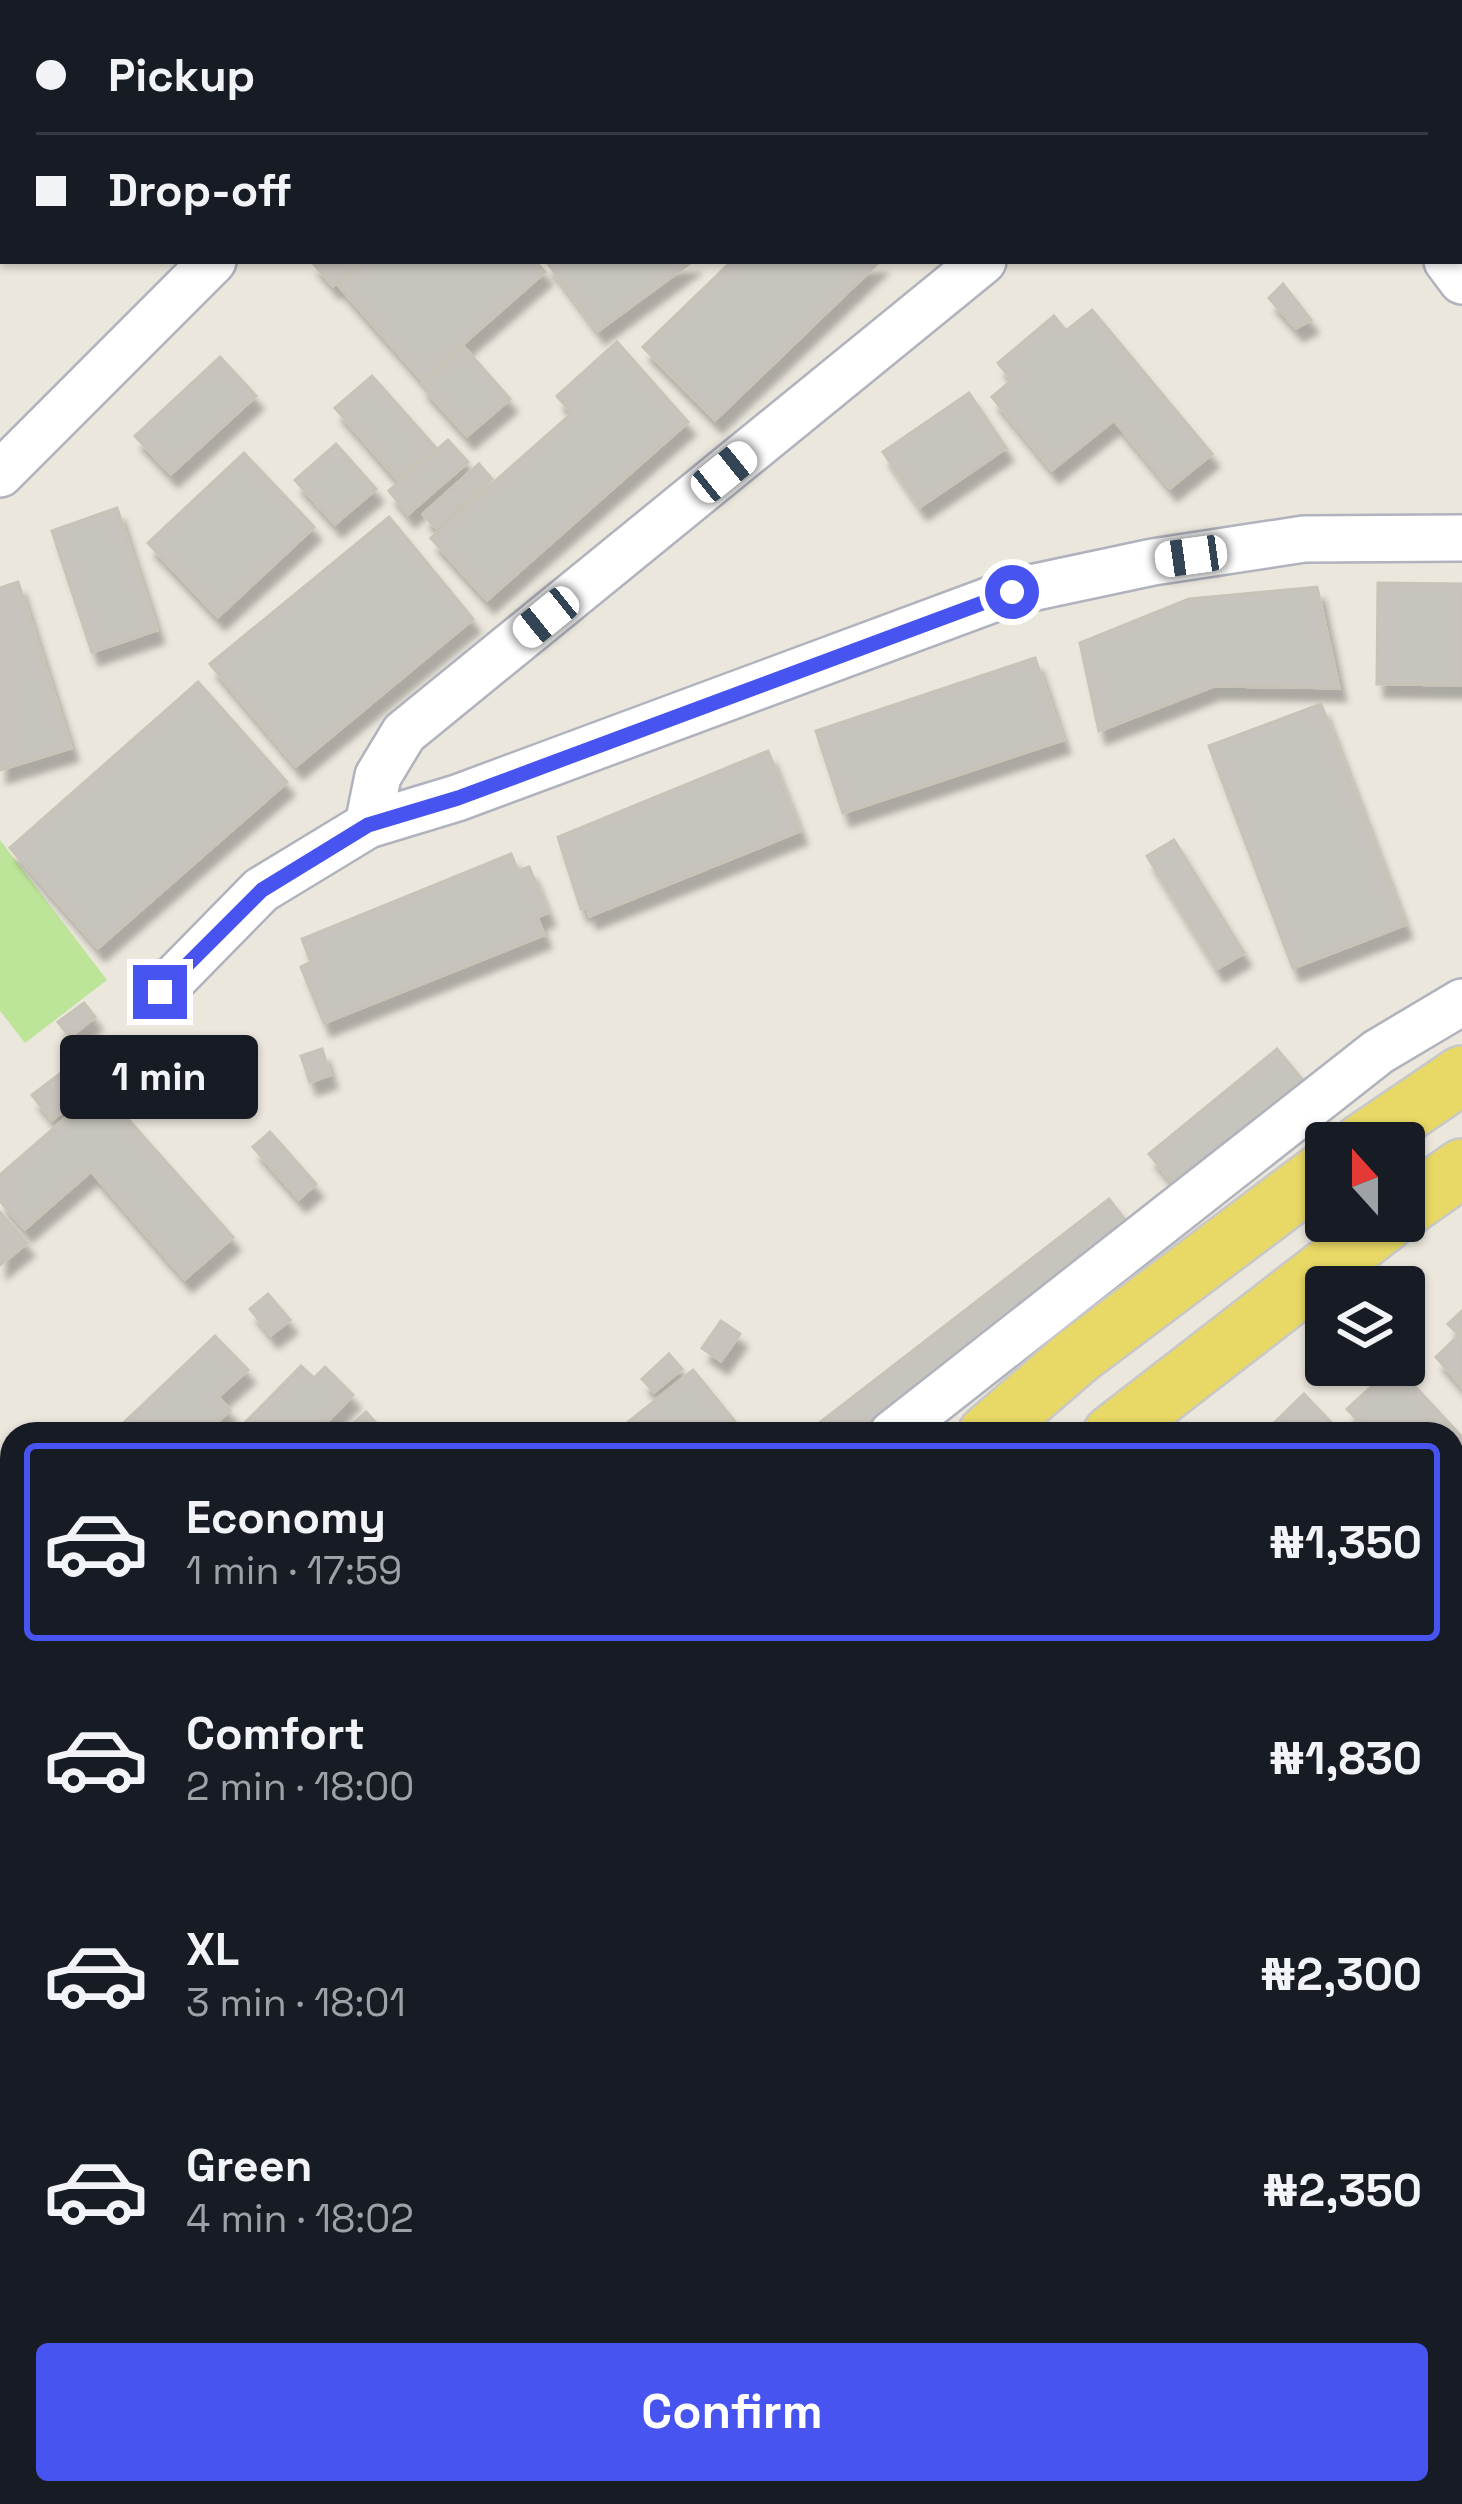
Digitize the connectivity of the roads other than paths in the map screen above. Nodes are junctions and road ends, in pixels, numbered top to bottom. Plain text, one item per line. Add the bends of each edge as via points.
1 (210, 264) edge
2 (979, 264) edge
3 (0, 473) edge
4 (1462, 538) edge
5 (368, 825) junction
6 (160, 992) dead end
7 (1462, 1003) edge
8 (1462, 1075) edge
9 (1393, 1122) edge
10 (1462, 1168) edge
11 (1305, 1185) edge
12 (1425, 1194) edge
13 (1361, 1242) edge
14 (907, 1422) edge
15 (1001, 1422) edge
16 (1128, 1422) edge

1 - 3 street
2 - 5 street via 404,733 378,776
4 - 5 street via 1304,539 1012,592
5 - 6 street via 262,890
7 - 14 street via 1359,1066
8 - 9 main road
10 - 12 main road
11 - 15 main road
13 - 16 main road

